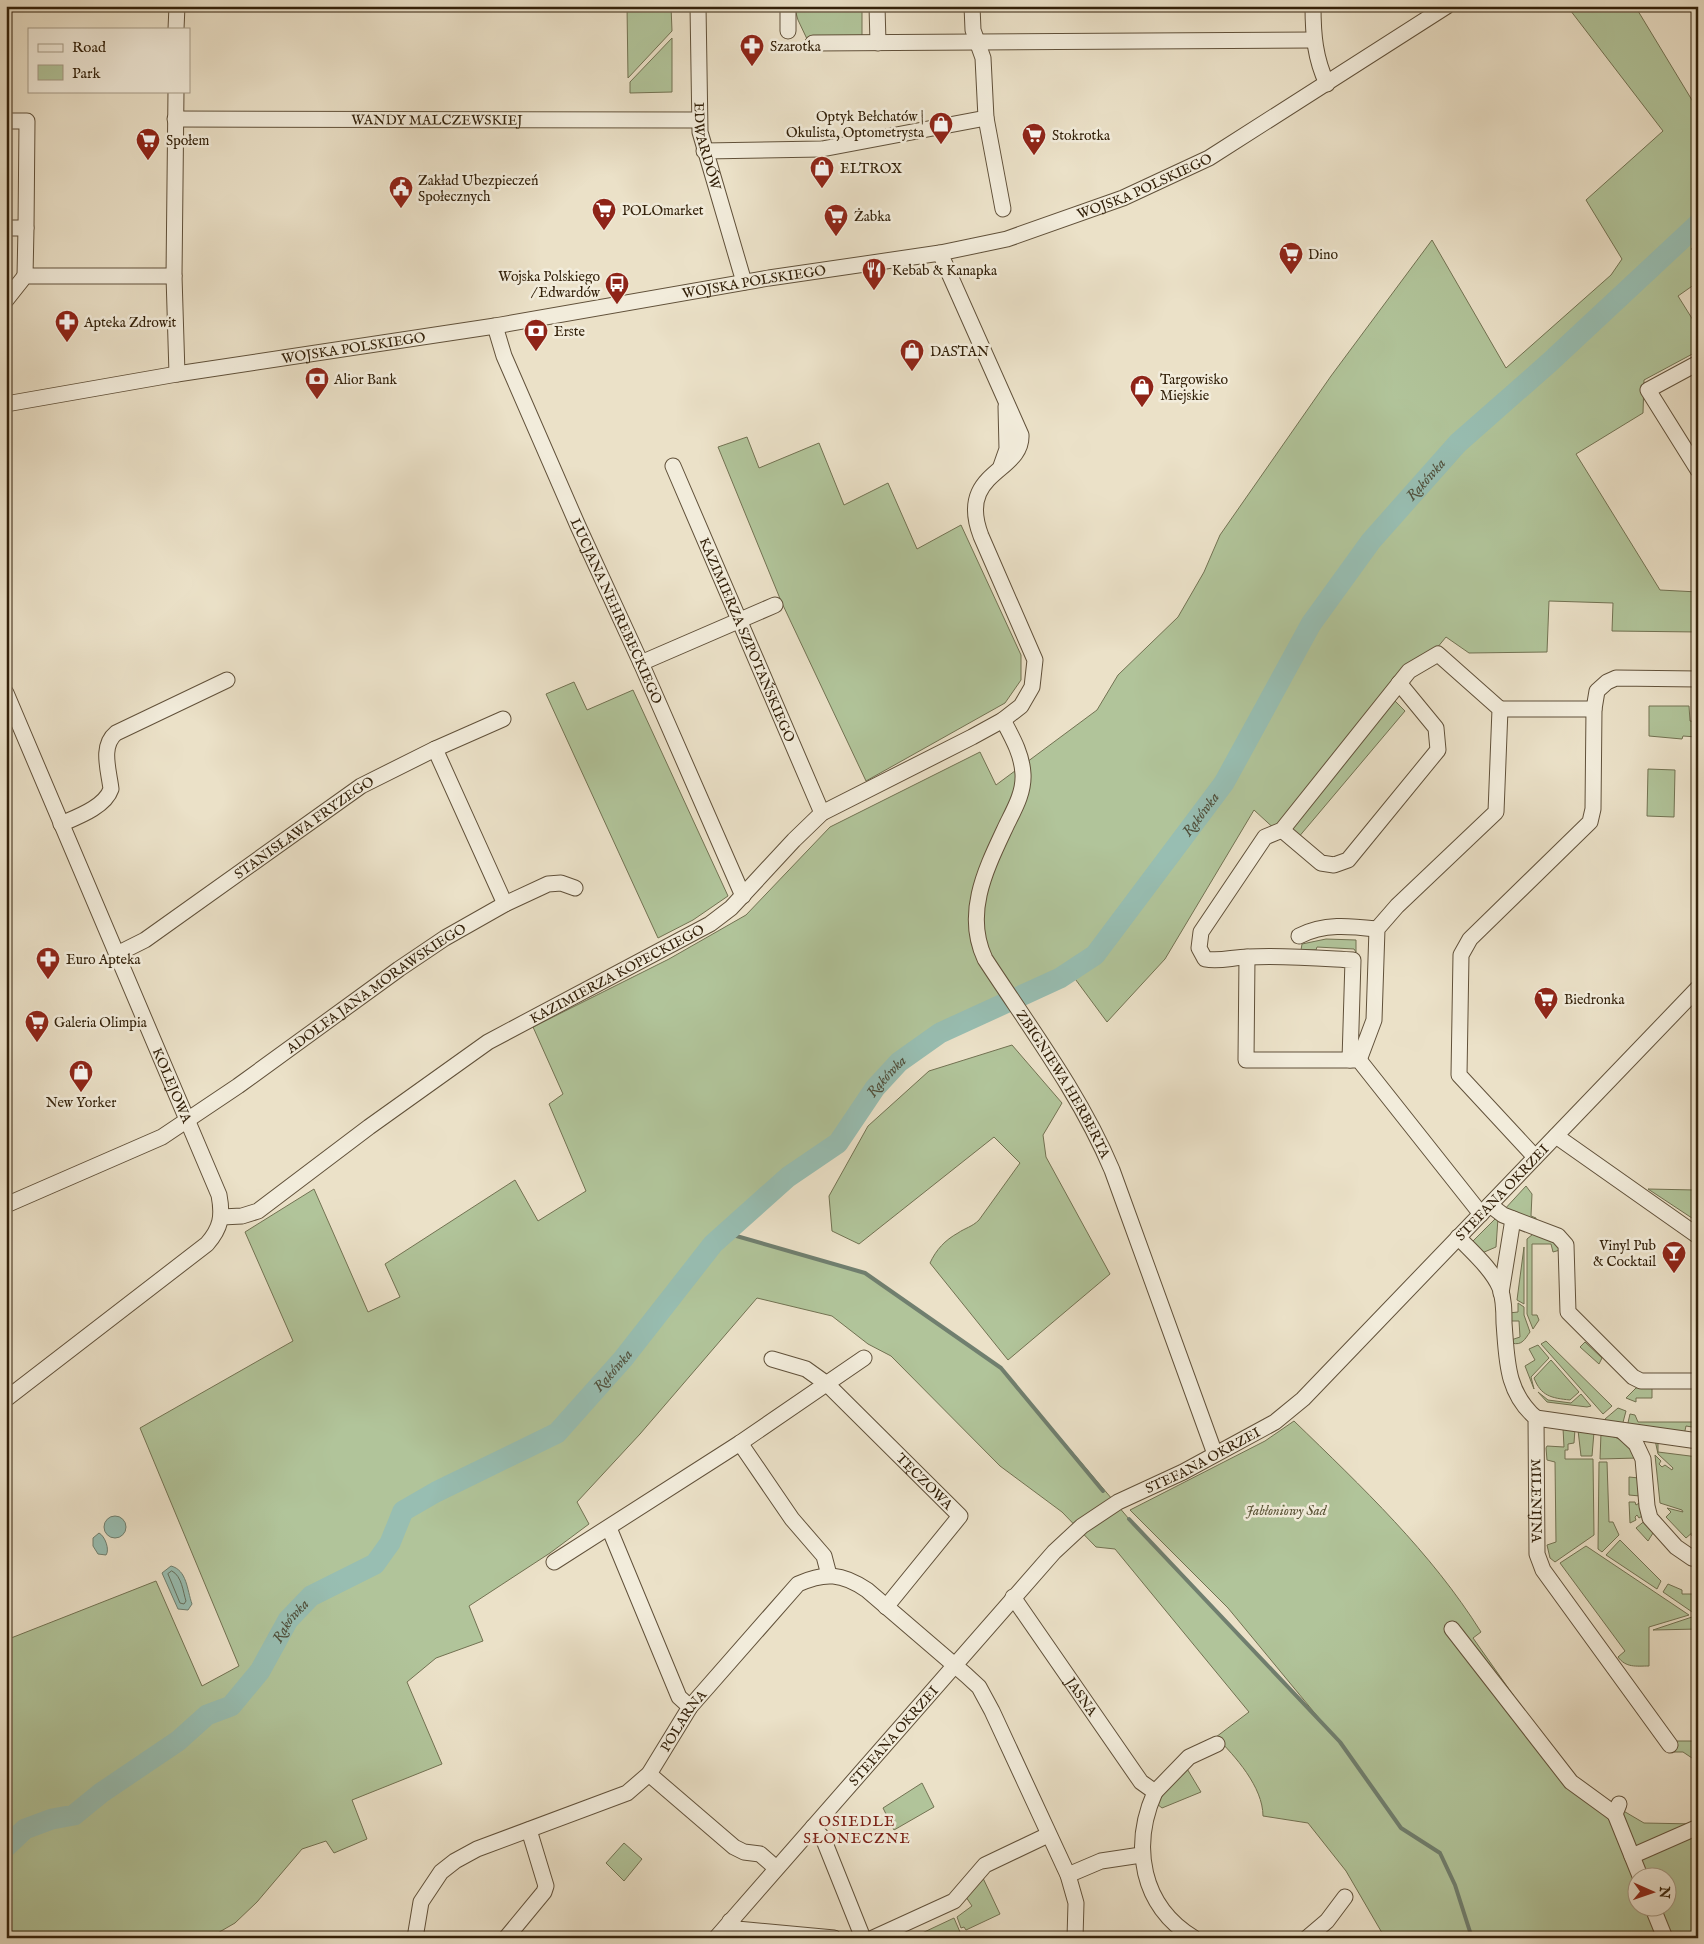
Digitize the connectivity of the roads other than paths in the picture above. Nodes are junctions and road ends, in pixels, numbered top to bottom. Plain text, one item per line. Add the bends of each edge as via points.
1 (176, 6) edge
2 (698, 6) edge
3 (788, 6) edge
4 (877, 6) edge
5 (972, 6) edge
6 (1313, 6) edge
7 (1447, 6) edge
8 (176, 28) edge
9 (788, 31) dead end
10 (1313, 40) junction
11 (813, 43) dead end
12 (878, 43) junction
13 (978, 43) junction
14 (1327, 84) junction
15 (176, 92) edge
16 (986, 118) junction
17 (176, 119) junction
18 (698, 120) junction
19 (6, 121) edge
20 (704, 151) junction
21 (1003, 209) dead end
22 (6, 228) edge
23 (26, 228) junction
24 (940, 253) junction
25 (25, 276) junction
26 (174, 276) junction
27 (744, 282) junction
28 (6, 300) edge
29 (495, 326) junction
30 (1698, 363) edge
31 (177, 374) junction
32 (6, 404) edge
33 (673, 466) dead end
34 (1698, 470) edge
35 (776, 605) dead end
36 (738, 620) junction
37 (641, 663) junction
38 (1698, 679) edge
39 (227, 680) dead end
40 (1399, 683) junction
41 (6, 692) edge
42 (1500, 709) junction
43 (1594, 709) junction
44 (503, 720) dead end
45 (1003, 720) junction
46 (435, 749) junction
47 (822, 813) junction
48 (61, 824) junction
49 (1282, 830) junction
50 (575, 888) dead end
51 (743, 896) junction
52 (505, 904) junction
53 (1377, 929) junction
54 (1299, 936) dead end
55 (117, 954) junction
56 (1247, 956) junction
57 (1696, 993) edge
58 (1354, 1060) junction
59 (188, 1120) junction
60 (1556, 1136) junction
61 (1535, 1157) junction
62 (6, 1205) edge
63 (1485, 1209) junction
64 (222, 1216) junction
65 (1513, 1219) junction
66 (1698, 1236) edge
67 (1458, 1237) junction
68 (1501, 1293) junction
69 (864, 1358) dead end
70 (772, 1359) dead end
71 (1698, 1381) edge
72 (827, 1384) junction
73 (6, 1399) edge
74 (1536, 1418) junction
75 (1623, 1432) junction
76 (1698, 1442) edge
77 (740, 1443) junction
78 (1215, 1454) junction
79 (609, 1528) junction
80 (1698, 1559) edge
81 (554, 1562) dead end
82 (829, 1575) junction
83 (1012, 1597) junction
84 (886, 1607) junction
85 (1452, 1629) dead end
86 (953, 1665) junction
87 (690, 1707) junction
88 (1217, 1744) dead end
89 (1670, 1745) dead end
90 (649, 1774) junction
91 (1155, 1792) junction
92 (813, 1828) junction
93 (1698, 1828) edge
94 (529, 1830) junction
95 (1048, 1835) junction
96 (1141, 1856) junction
97 (1632, 1856) junction
98 (1636, 1866) edge
99 (776, 1868) junction
100 (1068, 1875) junction
101 (1345, 1897) dead end
102 (1656, 1916) edge
103 (730, 1921) junction
104 (415, 1938) edge
105 (506, 1938) edge
106 (716, 1938) edge
107 (834, 1938) edge
108 (863, 1938) edge
109 (873, 1938) edge
110 (1075, 1938) edge
111 (1194, 1938) edge
112 (1306, 1938) edge
113 (1665, 1938) edge

1 - 8 street
2 - 18 street, EDWARDÓW
3 - 9 street
4 - 12 street
5 - 13 street via 973,30
6 - 10 street
7 - 14 street, WOJSKA POLSKIEGO
10 - 13 street
10 - 14 street
11 - 12 street
12 - 13 street
13 - 16 street
14 - 24 street, WOJSKA POLSKIEGO via 1209,158 1123,198 1007,239
15 - 17 street
16 - 20 street via 822,149
16 - 21 street
17 - 18 street, WANDY MALCZEWSKIEJ
17 - 26 street
18 - 20 street, EDWARDÓW
19 - 23 street via 27,120
20 - 27 street, EDWARDÓW
22 - 23 street
23 - 25 street
24 - 27 street, WOJSKA POLSKIEGO
24 - 45 street, KAZIMIERZA KOPECKIEGO via 1006,403 1007,449 1001,466 982,485 976,507 977,525 1032,648 1036,669 1029,695
25 - 26 street
25 - 28 street
26 - 31 street
27 - 29 street, WOJSKA POLSKIEGO
29 - 31 street, WOJSKA POLSKIEGO
29 - 37 street, LUCJANA NEHREBECKIEGO via 531,418
30 - 34 street via 1648,390
31 - 32 street, WOJSKA POLSKIEGO
33 - 36 street, KAZIMIERZA SZPOTAŃSKIEGO
35 - 36 street
36 - 37 street
36 - 47 street, KAZIMIERZA SZPOTAŃSKIEGO
37 - 51 street, LUCJANA NEHREBECKIEGO
38 - 43 street via 1612,679 1597,691
39 - 48 street via 109,739 106,748 109,795 104,801
40 - 42 street via 1409,671 1438,654
40 - 49 street
40 - 49 street via 1436,728 1438,750 1348,860 1334,865 1321,863
41 - 48 street, KOLEJOWA
42 - 43 street
42 - 53 street via 1496,812
43 - 61 street via 1593,810 1590,822 1470,939 1461,955 1459,1075
44 - 46 street, STANISŁAWA FRYZEGO
45 - 47 street, KAZIMIERZA KOPECKIEGO
45 - 78 street, ZBIGNIEWA HERBERTA via 1021,756 1023,781 1017,805 979,893 976,922 983,954 1075,1094 1097,1135
46 - 52 street
46 - 55 street, STANISŁAWA FRYZEGO via 361,786 145,940
47 - 51 street, KAZIMIERZA KOPECKIEGO
48 - 55 street, KOLEJOWA
49 - 56 street via 1265,837 1201,932 1199,948 1205,959 1214,961
50 - 52 street, ADOLFA JANA MORAWSKIEGO via 561,883 548,884
51 - 64 street, KAZIMIERZA KOPECKIEGO via 722,916 694,934 488,1042 258,1211 242,1216
52 - 59 street, ADOLFA JANA MORAWSKIEGO via 399,969
53 - 54 street via 1332,926 1311,929
53 - 58 street via 1374,1020
55 - 59 street, KOLEJOWA
56 - 58 street via 1353,960
56 - 58 street via 1246,1060
57 - 60 street, STEFANA OKRZEI
58 - 63 street
59 - 62 street, ADOLFA JANA MORAWSKIEGO via 154,1142
59 - 64 street, KOLEJOWA via 219,1195
60 - 61 street, STEFANA OKRZEI
60 - 66 street
61 - 63 street, STEFANA OKRZEI
63 - 65 street
63 - 67 street, STEFANA OKRZEI
64 - 73 street via 220,1225 206,1244
65 - 68 street
65 - 71 street via 1564,1240 1568,1312 1633,1377 1641,1381
67 - 68 street via 1495,1280
67 - 78 street, STEFANA OKRZEI via 1303,1399 1275,1422
68 - 74 street via 1509,1372 1523,1406
69 - 72 street
70 - 72 street, TĘCZOWA via 806,1369
72 - 77 street
72 - 84 street, TĘCZOWA via 960,1516
74 - 75 street
74 - 89 street, MILENIJNA via 1537,1554 1544,1570
75 - 76 street
75 - 80 street via 1636,1444 1643,1459 1650,1518 1676,1547
77 - 79 street
77 - 82 street via 792,1519 824,1556
78 - 83 street, STEFANA OKRZEI via 1118,1502 1082,1526
79 - 81 street
79 - 87 street via 679,1697
82 - 84 street, POLARNA via 855,1582
82 - 87 street, POLARNA via 798,1584
83 - 86 street, STEFANA OKRZEI
83 - 91 street, JASNA via 1141,1782
84 - 86 street, POLARNA
85 - 97 street via 1571,1782 1617,1809
86 - 92 street, STEFANA OKRZEI
86 - 95 street, POLARNA via 979,1687
87 - 90 street, POLARNA
88 - 91 street via 1189,1757
90 - 94 street, POLARNA via 627,1793
90 - 99 street via 734,1847 760,1854
91 - 96 street via 1144,1823
92 - 99 street, STEFANA OKRZEI
92 - 108 street via 823,1838
93 - 97 street
94 - 104 street, POLARNA via 477,1849 441,1872 421,1902
94 - 105 street via 546,1886
95 - 100 street, POLARNA
95 - 109 street via 985,1865 954,1901
96 - 100 street via 1101,1861
96 - 111 street via 1153,1894 1167,1915
97 - 98 street
99 - 103 street, STEFANA OKRZEI
100 - 110 street, POLARNA via 1076,1903
101 - 112 street via 1327,1921
102 - 113 street
103 - 106 street, STEFANA OKRZEI
103 - 107 street via 737,1929

